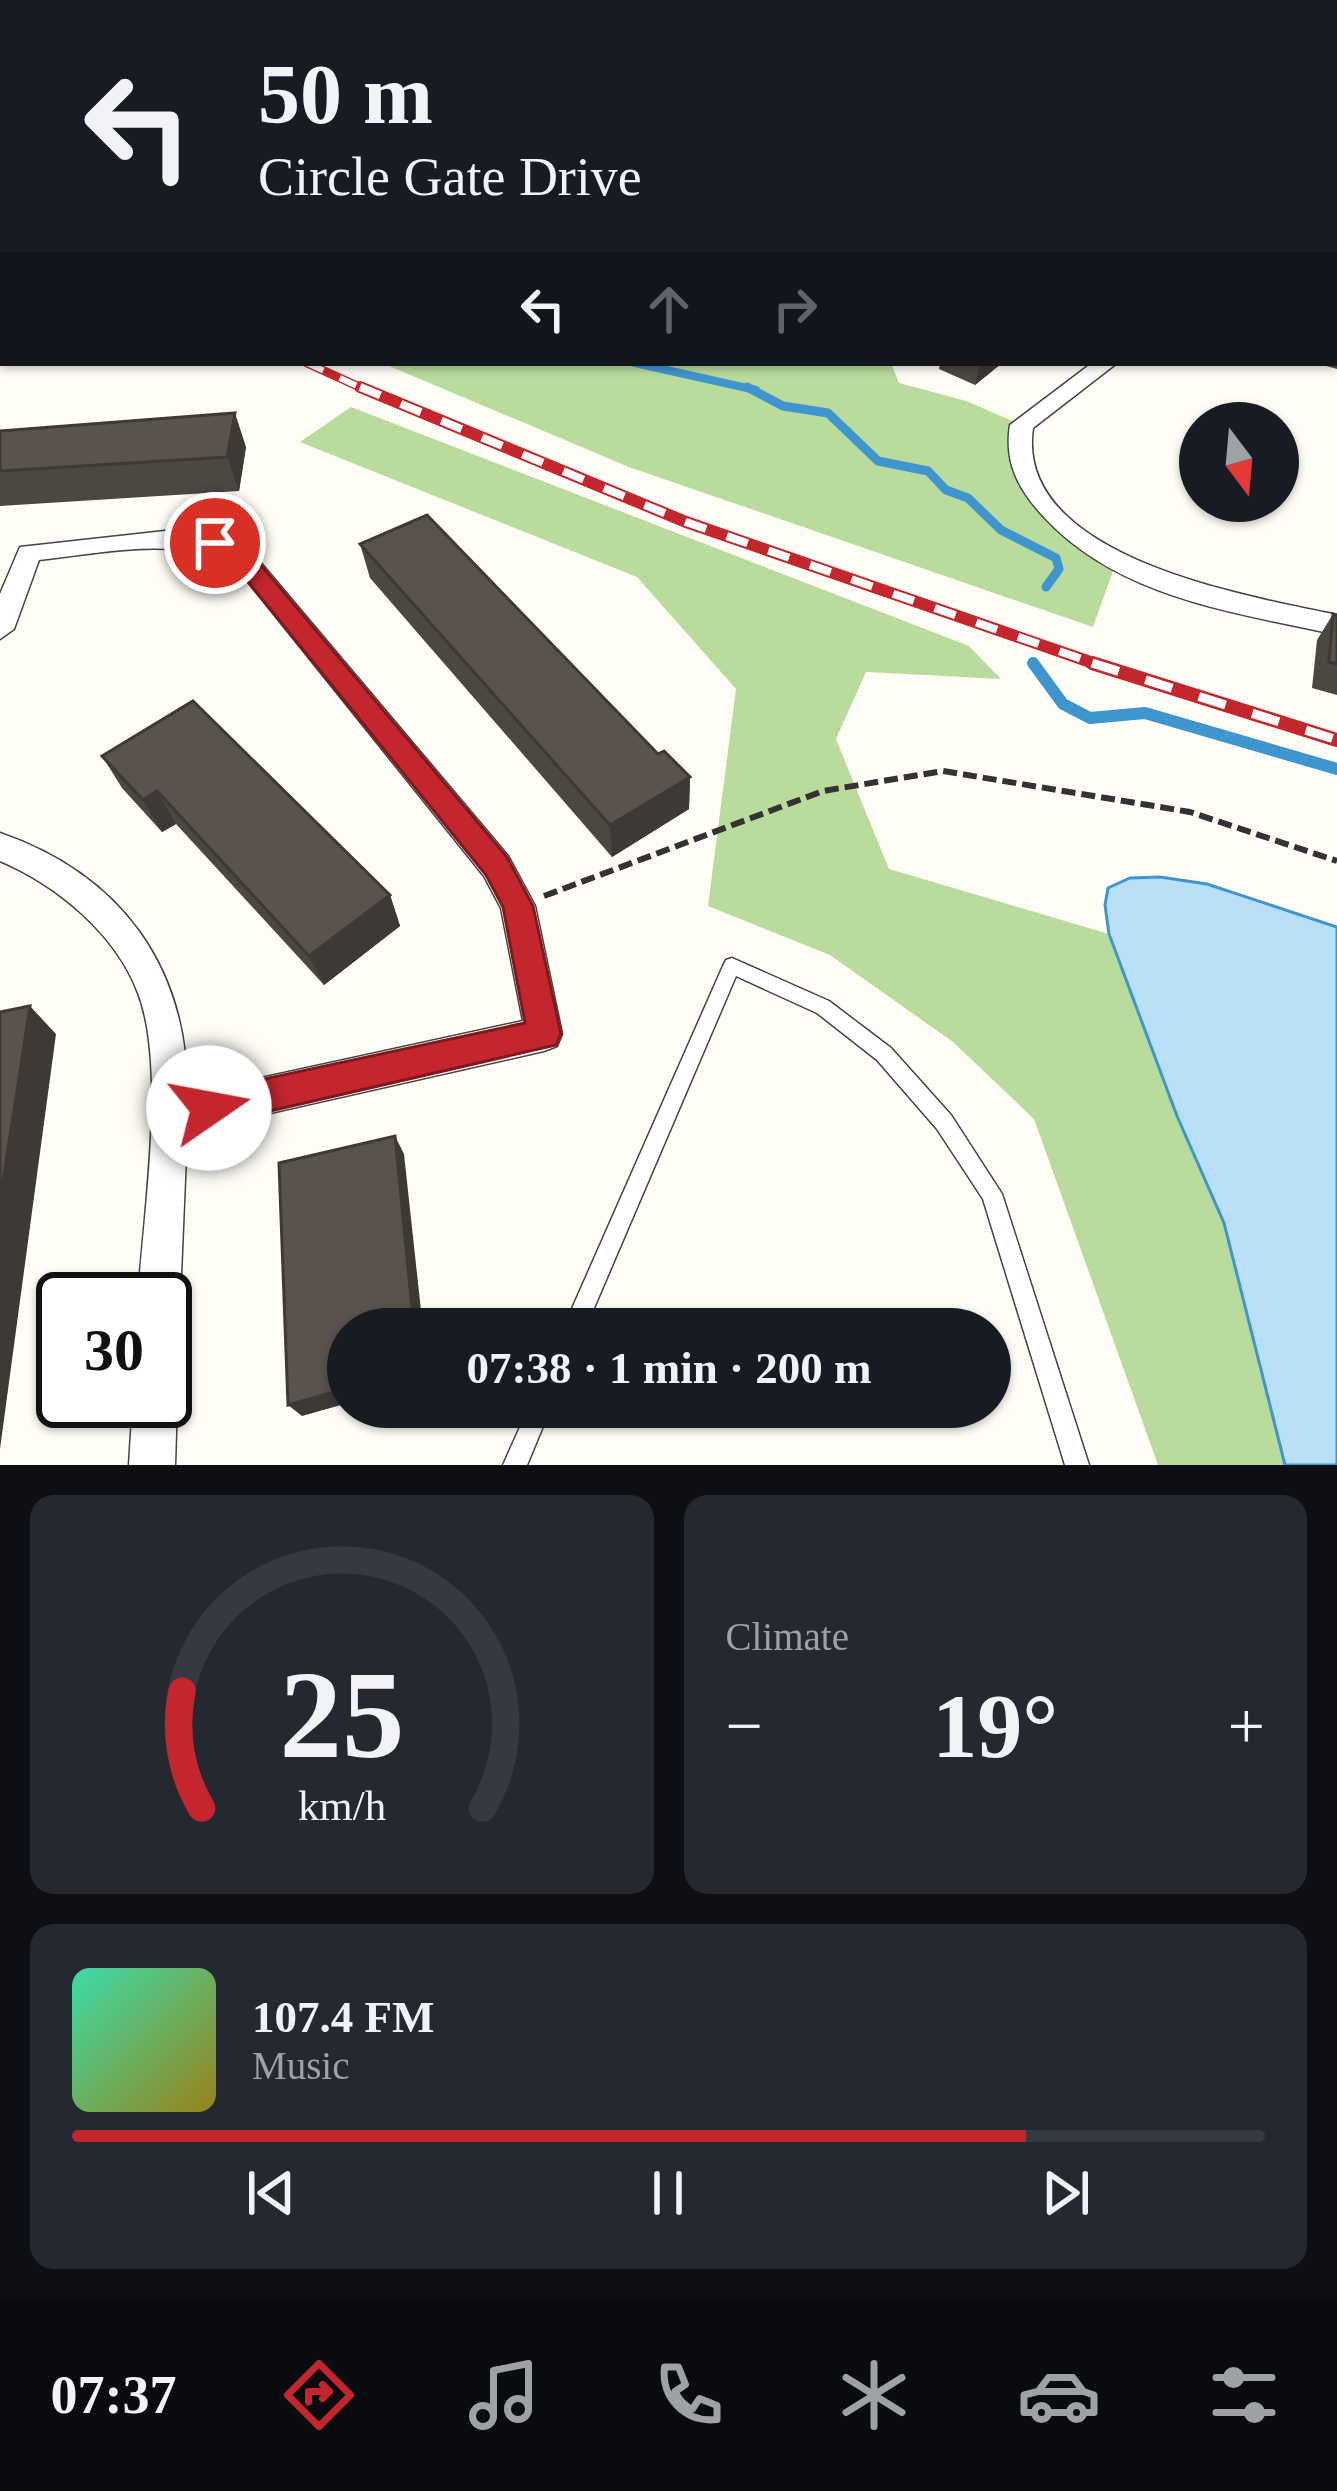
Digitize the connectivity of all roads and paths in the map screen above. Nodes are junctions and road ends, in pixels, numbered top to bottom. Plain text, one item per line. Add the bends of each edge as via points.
1 (1102, 366) edge
2 (1337, 625) edge
3 (0, 629) edge
4 (0, 847) edge
5 (1337, 861) edge
6 (518, 906) junction
7 (168, 1117) junction
8 (160, 1272) edge
9 (583, 1308) edge
10 (153, 1428) edge
11 (531, 1428) edge
12 (152, 1465) edge
13 (515, 1465) edge
14 (1077, 1465) edge

1 - 2 street via 1022,425 1021,471 1054,516 1116,563 1168,585
3 - 6 street via 29,553 184,540 241,556 496,866
4 - 7 street via 67,881 148,973 166,1024
5 - 6 path via 1190,812 943,771 823,791
6 - 7 street via 544,1034
7 - 8 street
9 - 14 lane via 732,967 823,1006 884,1054 944,1122 992,1194
10 - 12 street
11 - 13 lane

